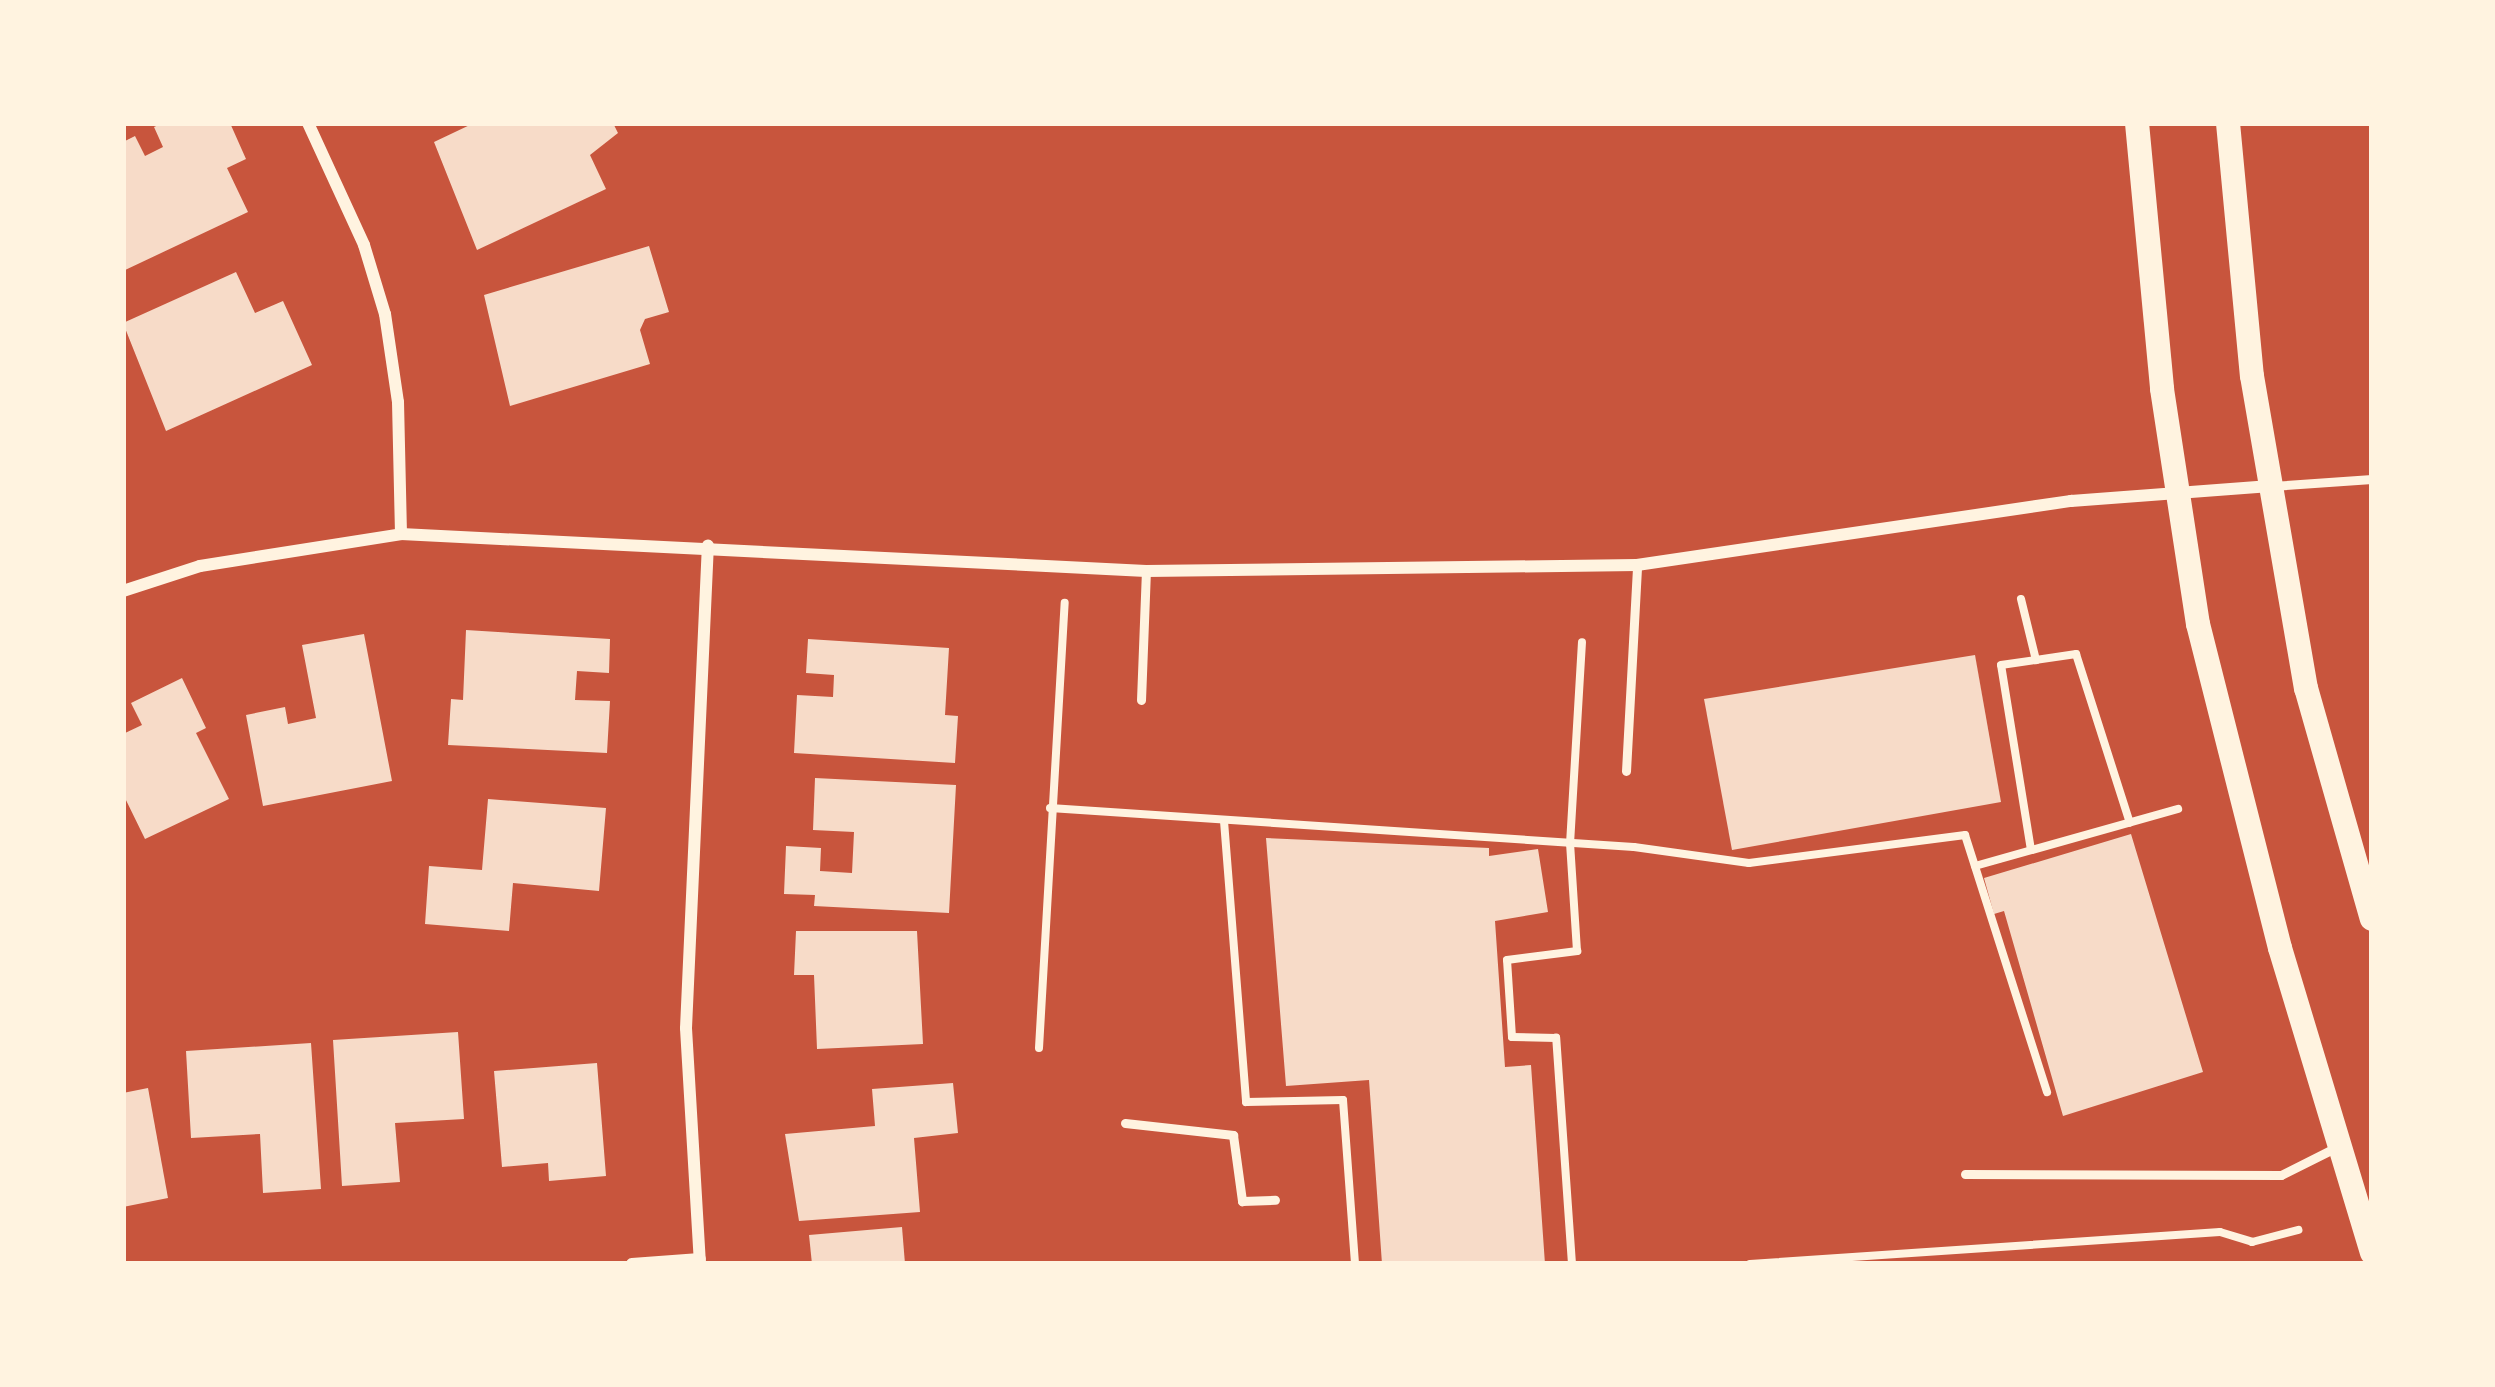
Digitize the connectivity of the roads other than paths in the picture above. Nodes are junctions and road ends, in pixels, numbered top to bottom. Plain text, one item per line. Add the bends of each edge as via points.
1 (308, 123) edge
2 (2137, 123) edge
3 (2228, 123) edge
4 (2372, 479) edge
5 (2272, 486) junction
6 (2178, 492) junction
7 (400, 535) junction
8 (709, 547) junction
9 (1637, 565) junction
10 (1146, 571) junction
11 (123, 591) edge
12 (1141, 700) dead end
13 (1626, 771) dead end
14 (2372, 919) edge
15 (1125, 1123) dead end
16 (2339, 1146) junction
17 (1965, 1174) dead end
18 (1275, 1200) dead end
19 (2372, 1252) edge
20 (700, 1262) edge
21 (632, 1264) edge

1 - 7 street via 364,245 385,314 398,402
2 - 6 main road
3 - 5 main road
4 - 5 lane
5 - 6 street
5 - 14 main road via 2306,688
6 - 9 street
6 - 16 main road via 2198,624 2238,788
7 - 8 street
7 - 11 street via 247,556
8 - 10 street
8 - 20 street via 686,1028
9 - 10 street
9 - 13 lane
10 - 12 lane
15 - 18 lane via 1233,1135 1242,1201
16 - 17 lane via 2281,1175
16 - 19 main road
20 - 21 street

